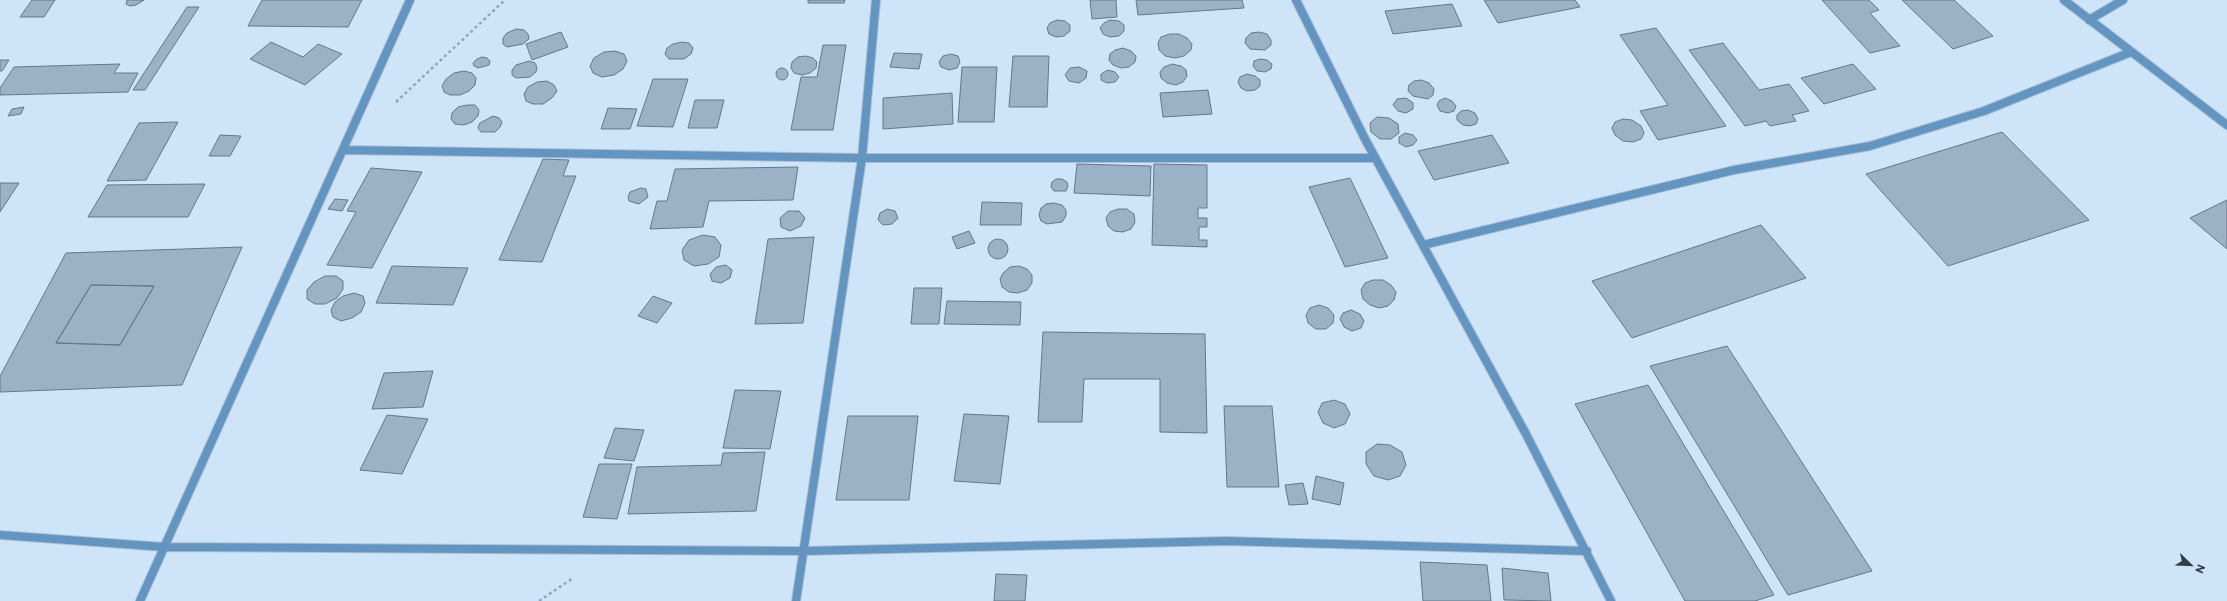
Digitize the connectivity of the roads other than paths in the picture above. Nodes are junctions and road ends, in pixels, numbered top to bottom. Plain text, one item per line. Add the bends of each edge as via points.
1 (410, 0) edge
2 (876, 0) edge
3 (1296, 0) edge
4 (2064, 0) edge
5 (2123, 0) edge
6 (2089, 20) junction
7 (2131, 52) junction
8 (2227, 125) edge
9 (344, 150) junction
10 (862, 158) junction
11 (1375, 158) junction
12 (1423, 245) junction
13 (0, 534) edge
14 (164, 547) junction
15 (803, 551) junction
16 (1587, 551) junction
17 (140, 601) edge
18 (796, 601) edge
19 (1611, 601) edge

1 - 9 street
2 - 10 street
3 - 11 street
4 - 6 street
5 - 6 street
6 - 7 street
7 - 8 street
7 - 12 street via 1984,111 1870,146 1734,170
9 - 10 street
9 - 14 street
10 - 11 street
10 - 15 street
11 - 12 street
12 - 16 street
13 - 14 street
14 - 15 street
14 - 17 street
15 - 16 street via 1226,541
15 - 18 street
16 - 19 street

